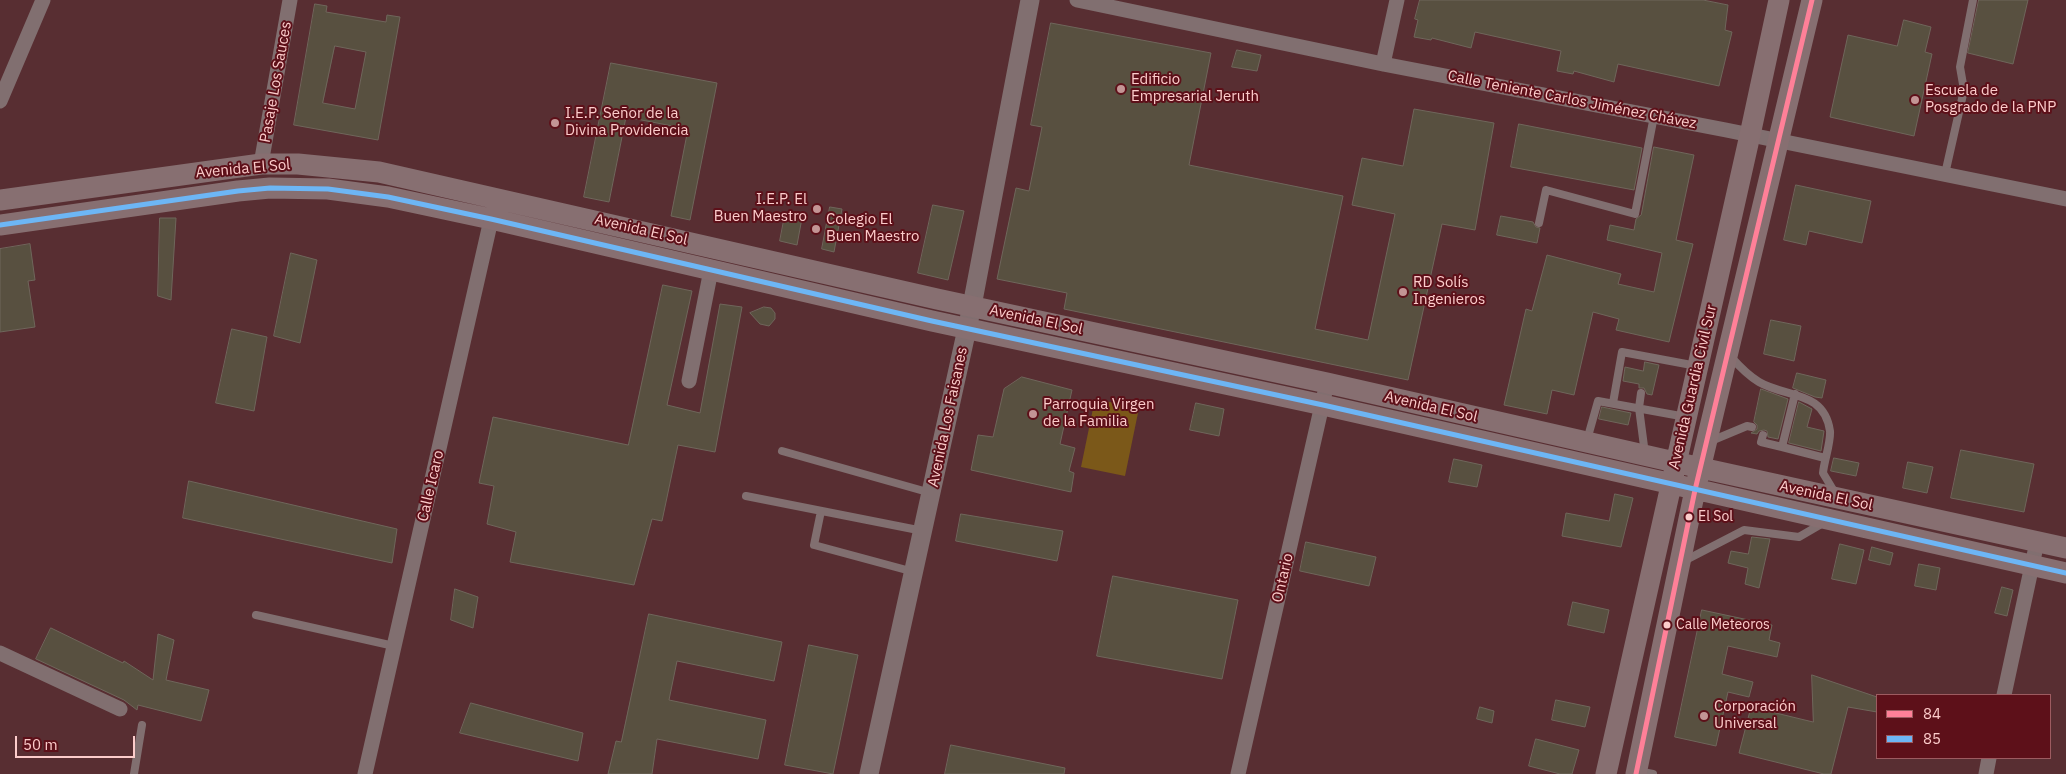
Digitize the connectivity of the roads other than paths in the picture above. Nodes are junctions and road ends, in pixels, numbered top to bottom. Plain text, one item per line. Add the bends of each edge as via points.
1 (43, 0) edge
2 (290, 0) edge
3 (1030, 0) edge
4 (1077, 0) edge
5 (1397, 0) edge
6 (1779, 0) edge
7 (1812, 0) edge
8 (1973, 0) edge
9 (1382, 64) junction
10 (0, 101) edge
11 (1654, 116) junction
12 (1750, 134) junction
13 (1780, 140) junction
14 (261, 164) junction
15 (1945, 174) junction
16 (496, 197) junction
17 (2066, 199) edge
18 (0, 200) edge
19 (491, 219) junction
20 (1539, 223) dead end
21 (0, 225) edge
22 (711, 270) junction
23 (972, 306) junction
24 (968, 328) junction
25 (1727, 353) junction
26 (1698, 366) junction
27 (689, 381) dead end
28 (1327, 383) junction
29 (1641, 393) dead end
30 (1795, 394) junction
31 (1613, 403) junction
32 (1323, 405) junction
33 (1638, 408) junction
34 (1686, 417) junction
35 (1752, 427) dead end
36 (1763, 435) dead end
37 (1578, 440) junction
38 (1707, 443) junction
39 (1782, 447) junction
40 (782, 451) dead end
41 (1646, 456) junction
42 (1825, 458) junction
43 (1563, 460) junction
44 (1675, 462) junction
45 (1701, 468) junction
46 (1670, 485) junction
47 (1695, 490) junction
48 (931, 493) junction
49 (746, 496) dead end
50 (1839, 498) junction
51 (820, 511) junction
52 (1828, 519) junction
53 (923, 531) junction
54 (2037, 542) junction
55 (2066, 548) edge
56 (1680, 563) junction
57 (2032, 565) junction
58 (914, 572) junction
59 (2066, 573) edge
60 (256, 615) dead end
61 (394, 646) junction
62 (0, 653) edge
63 (2004, 694) edge
64 (120, 709) dead end
65 (142, 725) dead end
66 (1989, 759) edge
67 (1642, 773) edge
68 (134, 774) edge
69 (365, 774) edge
70 (869, 774) edge
71 (1238, 774) edge
72 (1606, 774) edge
73 (1986, 774) edge

1 - 10 street
2 - 14 street, Pasaje Los Sauces
3 - 23 street, Avenida Los Faisanes
4 - 9 street, Calle Teniente Carlos Jiménez Chávez
5 - 9 street
6 - 12 main road, Avenida Guardia Civil Sur
7 - 13 main road, Avenida Guardia Civil Sur
8 - 15 lane via 1960,67 1964,90
9 - 11 street, Calle Teniente Carlos Jiménez Chávez
11 - 12 street, Calle Teniente Carlos Jiménez Chávez
11 - 20 lane via 1635,214 1546,190
12 - 13 street, Calle Teniente Carlos Jiménez Chávez
12 - 26 main road, Avenida Guardia Civil Sur
13 - 15 street, Calle Teniente Carlos Jiménez Chávez
13 - 25 main road, Avenida Guardia Civil Sur
14 - 16 main road, Avenida El Sol via 298,164 379,172
14 - 18 main road, Avenida El Sol
15 - 17 street, Calle Teniente Carlos Jiménez Chávez
16 - 19 street, Calle Icaro
16 - 23 main road, Avenida El Sol
19 - 21 main road, Avenida El Sol via 364,194 270,188
19 - 22 main road, Avenida El Sol
19 - 61 street, Calle Icaro
22 - 24 main road, Avenida El Sol
22 - 27 street
23 - 24 street, Avenida Los Faisanes
23 - 28 main road, Avenida El Sol
24 - 32 main road, Avenida El Sol
24 - 48 street, Avenida Los Faisanes
25 - 30 lane via 1740,368 1760,382
25 - 38 main road, Avenida Guardia Civil Sur
26 - 31 lane via 1648,360 1622,352
26 - 34 main road, Avenida Guardia Civil Sur
28 - 32 street, Ontario
28 - 37 main road, Avenida El Sol
29 - 33 lane
30 - 39 lane
30 - 42 lane via 1812,400 1825,417 1830,433
31 - 33 lane
31 - 37 lane via 1598,400
32 - 43 main road, Avenida El Sol
32 - 71 street, Ontario
33 - 34 lane
33 - 41 lane
34 - 44 main road, Avenida Guardia Civil Sur
35 - 38 lane via 1747,426
36 - 39 lane via 1761,442
37 - 41 main road, Avenida El Sol
37 - 43 main road
38 - 45 main road, Avenida Guardia Civil Sur
39 - 42 lane
40 - 48 lane
41 - 44 main road, Avenida El Sol
42 - 50 lane via 1823,473
43 - 46 main road, Avenida El Sol
44 - 45 main road, Avenida El Sol
44 - 46 main road, Avenida Guardia Civil Sur
45 - 47 main road, Avenida Guardia Civil Sur
45 - 50 main road, Avenida El Sol
46 - 47 main road, Avenida El Sol
46 - 72 main road, Avenida Guardia Civil Sur
47 - 52 main road, Avenida El Sol
47 - 56 main road, Avenida Guardia Civil Sur
48 - 53 street, Avenida Los Faisanes
49 - 51 lane
50 - 54 main road, Avenida El Sol
51 - 53 lane
51 - 58 lane via 814,545
52 - 56 lane via 1800,537 1744,530
52 - 57 main road, Avenida El Sol
53 - 58 street, Avenida Los Faisanes
54 - 55 main road, Avenida El Sol
54 - 57 street
56 - 67 main road, Avenida Guardia Civil Sur
57 - 59 main road, Avenida El Sol
57 - 63 street
58 - 70 street, Avenida Los Faisanes
60 - 61 lane
61 - 69 street, Calle Icaro
62 - 64 street
65 - 68 lane
66 - 73 street

